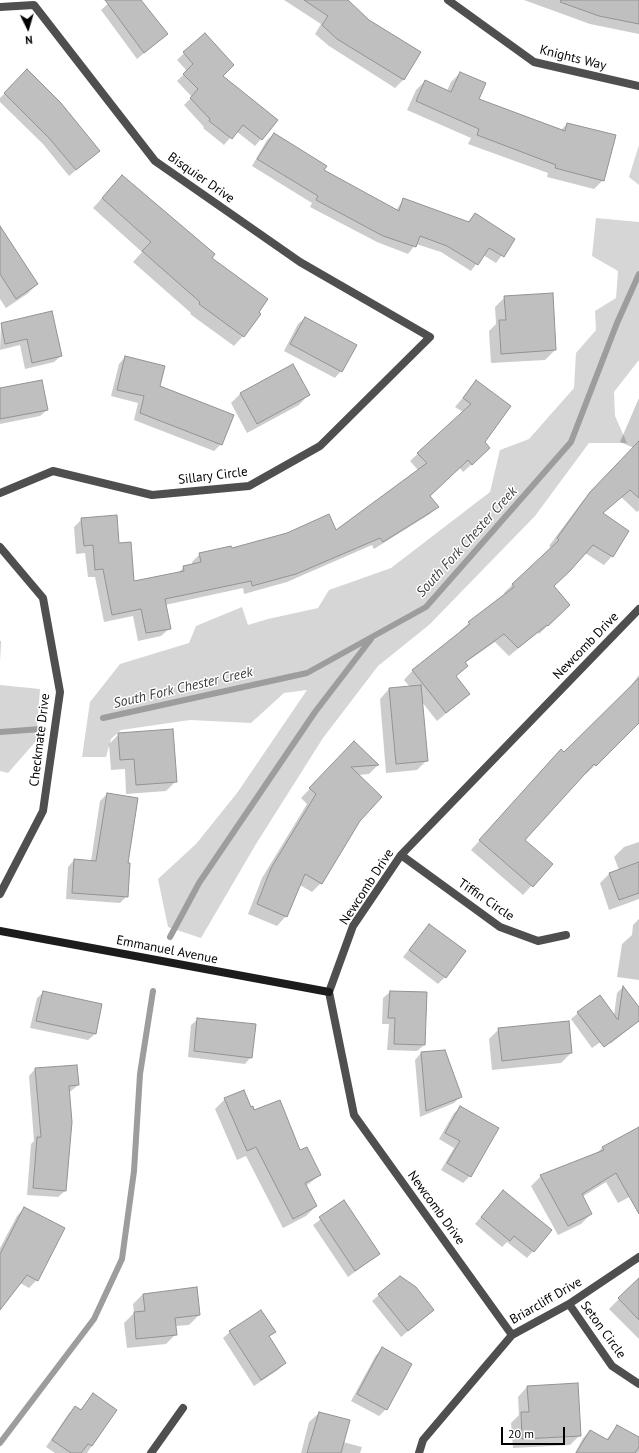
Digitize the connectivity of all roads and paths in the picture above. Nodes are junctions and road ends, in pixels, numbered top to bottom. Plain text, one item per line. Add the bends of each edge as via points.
1 (448, 0) edge
2 (0, 7) edge
3 (639, 86) edge
4 (430, 337) joint
5 (0, 493) edge
6 (0, 547) edge
7 (639, 609) edge
8 (401, 855) junction
9 (0, 894) edge
10 (0, 931) edge
11 (566, 935) dead end
12 (329, 992) junction
13 (639, 1257) edge
14 (569, 1304) junction
15 (512, 1335) junction
16 (639, 1384) edge
17 (183, 1408) dead end
18 (151, 1453) edge
19 (419, 1453) edge

1 - 3 street, Knights Way via 534,62
2 - 4 street, Bisquier Drive via 34,5 155,161 300,262
4 - 5 street, Sillary Circle via 320,446 250,486 152,495 53,471
6 - 9 street, Checkmate Drive via 43,598 60,692 43,811
7 - 8 street, Newcomb Drive
8 - 11 street, Tiffin Circle via 500,927 538,941
8 - 12 street, Newcomb Drive via 353,926
10 - 12 street, Emmanuel Avenue
12 - 15 street, Newcomb Drive via 354,1115
13 - 14 street, Briarcliff Drive
14 - 15 street, Briarcliff Drive
14 - 16 street, Seton Circle via 612,1366
15 - 19 street, Briarcliff Drive via 423,1440
17 - 18 street

